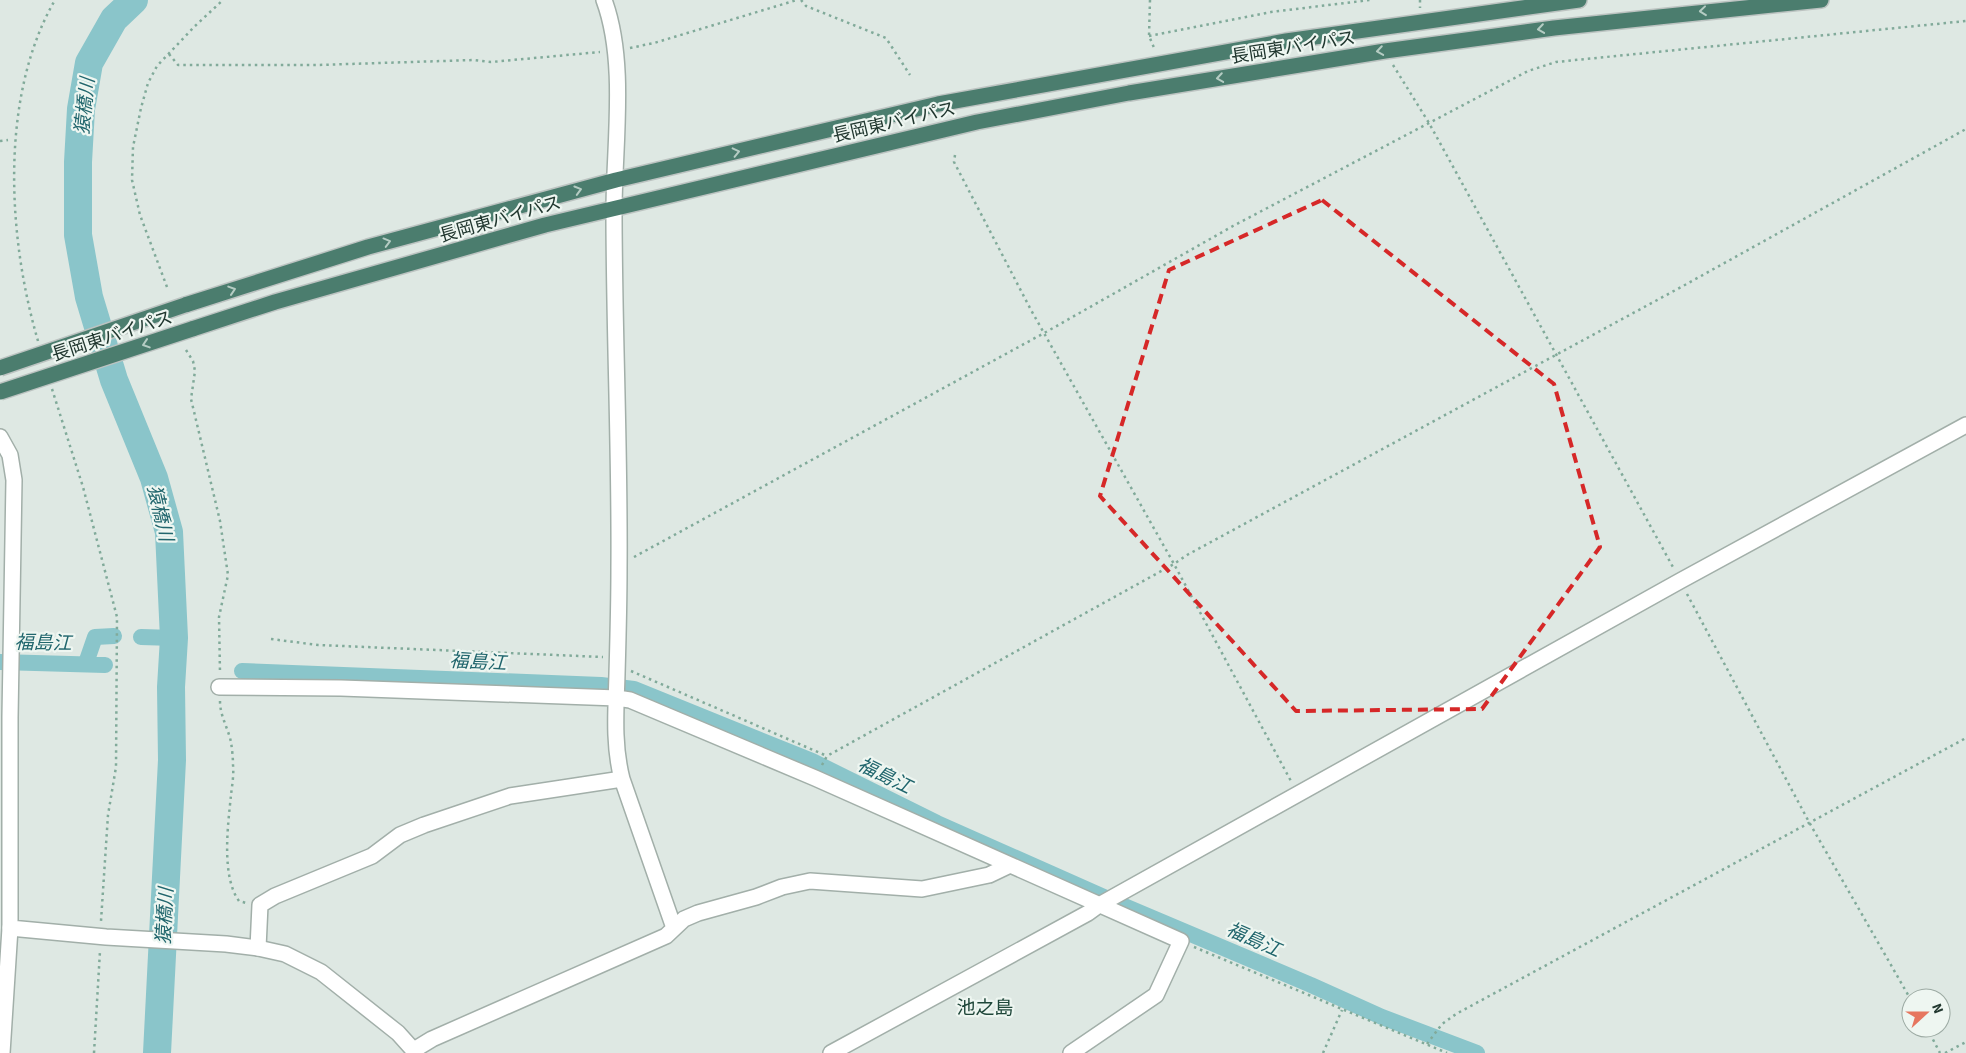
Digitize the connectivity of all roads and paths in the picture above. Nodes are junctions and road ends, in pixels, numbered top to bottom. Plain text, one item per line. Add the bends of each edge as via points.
1 (55, 0) edge
2 (224, 0) edge
3 (604, 0) edge
4 (799, 0) edge
5 (1150, 0) edge
6 (1370, 0) edge
7 (1579, 0) edge
8 (1821, 0) edge
9 (1966, 21) edge
10 (1148, 36) junction
11 (616, 51) junction
12 (1385, 51) junction
13 (27, 54) dead end
14 (169, 54) junction
15 (1162, 64) junction
16 (910, 75) dead end
17 (1428, 123) junction
18 (1966, 129) edge
19 (10, 132) dead end
20 (0, 140) edge
21 (955, 155) dead end
22 (616, 180) junction
23 (614, 208) junction
24 (12, 221) dead end
25 (167, 287) dead end
26 (1046, 332) junction
27 (38, 344) dead end
28 (186, 350) dead end
29 (1556, 354) junction
30 (0, 368) edge
31 (51, 388) dead end
32 (0, 392) edge
33 (1966, 425) edge
34 (0, 437) edge
35 (1174, 564) junction
36 (619, 566) junction
37 (1680, 581) junction
38 (271, 639) dead end
39 (618, 664) junction
40 (219, 687) junction
41 (617, 698) junction
42 (1966, 738) edge
43 (622, 779) junction
44 (1299, 794) junction
45 (1809, 822) junction
46 (1010, 865) junction
47 (260, 905) junction
48 (1100, 905) junction
49 (10, 928) junction
50 (674, 928) junction
51 (103, 936) junction
52 (1181, 941) junction
53 (258, 948) junction
54 (1904, 988) edge
55 (1342, 1010) junction
56 (1932, 1038) edge
57 (1966, 1042) edge
58 (1427, 1044) junction
59 (415, 1051) edge
60 (2, 1053) edge
61 (94, 1053) edge
62 (832, 1053) edge
63 (1071, 1053) edge
64 (1323, 1053) edge
65 (1447, 1053) edge
66 (1940, 1053) edge
67 (1945, 1053) edge

1 - 13 path via 32,38
2 - 14 path
3 - 11 street
4 - 11 path
4 - 16 path via 806,6 886,38
5 - 10 path
6 - 10 path via 1271,12
7 - 15 highway, 長岡東バイパス via 1286,40
8 -> 12 highway, 長岡東バイパス via 1554,28
9 - 17 path via 1556,62 1528,71
10 - 15 path
11 - 14 path via 491,62 456,60 238,66 178,65
11 - 22 street
12 - 17 path
12 -> 23 highway, 長岡東バイパス via 1129,93 977,122
14 - 25 path via 157,66 145,91 133,147 132,180 140,215
22 -> 15 highway, 長岡東バイパス via 938,104
17 - 26 path via 1233,226
17 - 29 path
18 - 29 path
19 - 20 path via 8,140
21 - 26 path via 954,162
22 - 23 street
30 -> 22 highway, 長岡東バイパス, bridge via 368,247
23 -> 32 highway, 長岡東バイパス, bridge via 275,302
23 - 36 street
24 - 27 path
26 - 35 path
26 - 36 path
28 - 40 path via 195,371 191,399 220,521 228,575 219,617
29 - 35 path
29 - 37 path
31 - 51 path via 83,487 117,617 116,767 108,815
33 - 37 street
34 - 49 street via 10,455 14,480
35 - 39 path via 826,757
35 - 44 path
36 - 39 street
37 - 44 street
37 - 45 path
38 - 39 path via 318,645 614,658
39 - 41 street
40 - 41 street
40 - 47 path via 220,710 231,741 234,767 227,854 233,893 238,901
41 - 43 street via 616,758
41 - 46 street via 630,700 815,778
42 - 45 path
43 - 47 street via 510,796 424,825 400,835 372,856
43 - 50 street
44 - 48 street
45 - 54 path
45 - 58 path via 1456,1014 1442,1024
46 - 48 street
46 - 50 street via 989,875 922,889 810,881 698,913
47 - 53 street
48 - 52 street
48 - 62 street
49 - 51 street
49 - 60 street
50 - 59 street via 666,936 432,1039
51 - 53 street
51 - 61 path
52 - 55 path
52 - 63 street via 1156,995
53 - 59 street via 285,954 321,972 398,1033
55 - 58 path
55 - 64 path
56 - 66 path
57 - 67 path
58 - 65 path

